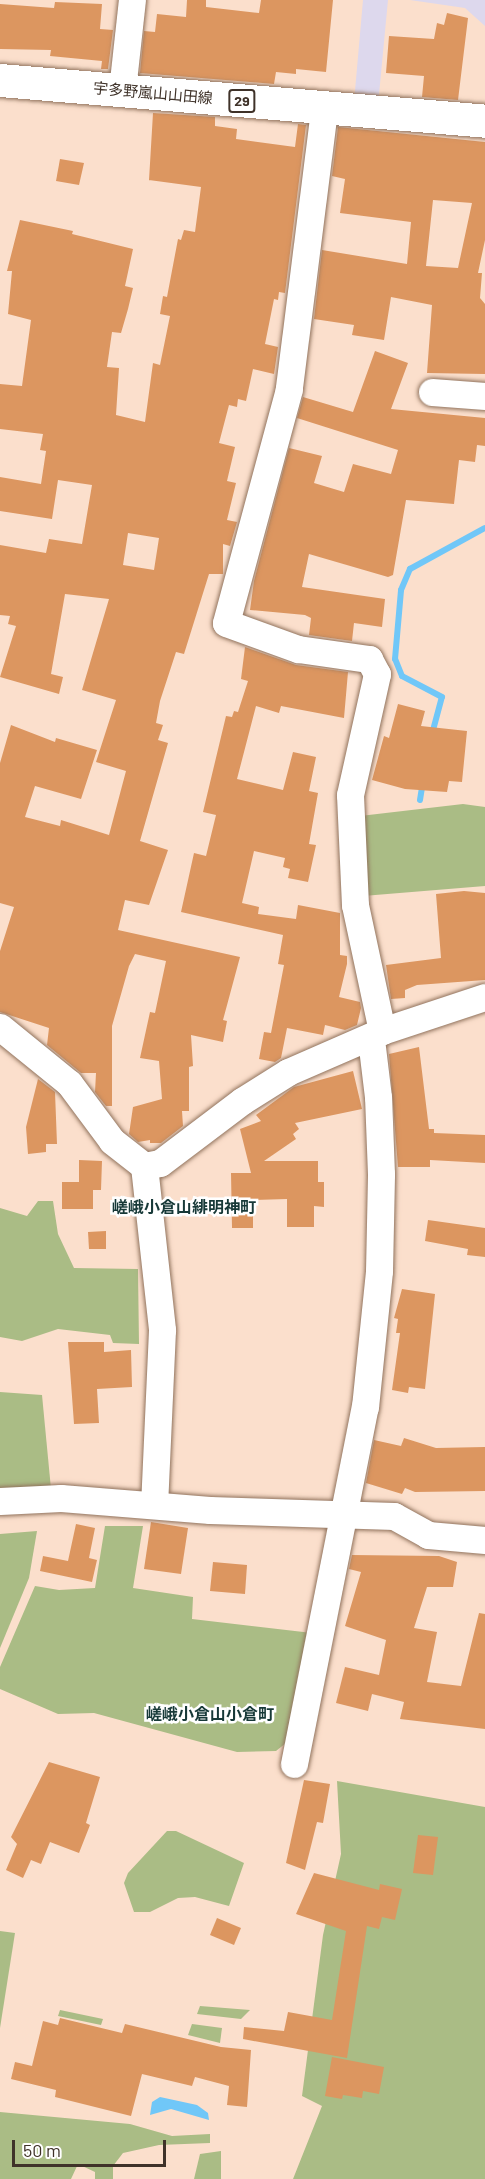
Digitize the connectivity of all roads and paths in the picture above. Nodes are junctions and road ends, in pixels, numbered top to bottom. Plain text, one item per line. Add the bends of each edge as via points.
1 (132, 0) edge
2 (0, 80) edge
3 (122, 90) junction
4 (324, 110) junction
5 (485, 121) edge
6 (432, 392) dead end
7 (485, 396) edge
8 (485, 997) edge
9 (0, 1027) edge
10 (376, 1035) junction
11 (144, 1166) junction
12 (0, 1502) edge
13 (154, 1503) junction
14 (344, 1517) junction
15 (485, 1540) edge
16 (294, 1764) dead end

1 - 3 street
2 - 3 main road, 宇多野嵐山山田線 / 29
3 - 4 main road, 宇多野嵐山山田線 / 29
4 - 5 main road, 宇多野嵐山山田線 / 29
4 - 10 street via 289,388 226,623 298,649 369,659 377,674 350,795 355,905
6 - 7 street
8 - 10 street
9 - 11 street via 69,1083 112,1141
10 - 11 street via 288,1072 242,1101 160,1163
10 - 14 street via 378,1271 365,1407
11 - 13 street via 162,1330
12 - 13 street via 61,1498
13 - 14 street
14 - 15 street via 394,1516 428,1535
14 - 16 street

